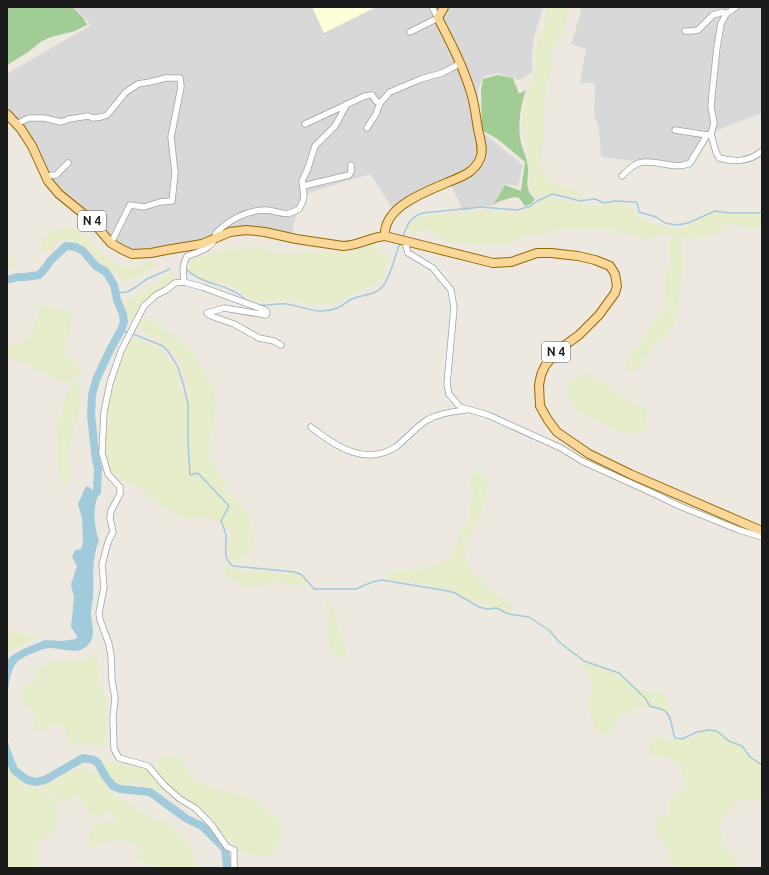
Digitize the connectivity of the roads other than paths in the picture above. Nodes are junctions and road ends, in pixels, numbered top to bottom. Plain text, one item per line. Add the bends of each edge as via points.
1 (432, 7) edge
2 (444, 7) edge
3 (736, 7) edge
4 (726, 14) junction
5 (438, 18) junction
6 (685, 31) dead end
7 (410, 32) dead end
8 (461, 63) junction
9 (380, 102) junction
10 (347, 104) junction
11 (7, 114) edge
12 (16, 124) junction
13 (305, 124) dead end
14 (367, 128) dead end
15 (674, 130) dead end
16 (709, 135) junction
17 (762, 151) edge
18 (68, 163) dead end
19 (352, 165) dead end
20 (46, 176) junction
21 (622, 176) dead end
22 (303, 186) junction
23 (385, 236) junction
24 (216, 237) junction
25 (403, 241) junction
26 (111, 243) junction
27 (184, 282) junction
28 (281, 345) dead end
29 (468, 409) junction
30 (311, 427) dead end
31 (762, 531) edge
32 (762, 537) edge
33 (234, 868) edge

1 - 5 street
2 - 5 main road
3 - 4 street
4 - 6 street via 723,12 713,15 698,30
4 - 16 street via 721,24 717,47 711,107 714,123
5 - 7 street
5 - 8 main road
8 - 9 street via 442,73 390,92
8 - 23 main road via 474,102 481,142 480,158 465,176 400,206 387,224
9 - 10 street via 372,95
9 - 14 street
10 - 13 street
10 - 22 street via 335,126 315,146 302,181
11 - 12 main road, N 4
12 - 20 main road, N 4 via 32,146
12 - 26 street via 29,118 61,122 88,116 100,117 107,115 126,92 138,84 180,78 180,92 171,137 175,173 172,201 144,207 130,205
15 - 16 street
16 - 17 street via 719,158 731,161 745,160
16 - 21 street via 688,165 641,162 632,166
18 - 20 street via 56,175
19 - 22 street via 349,175
20 - 26 main road, N 4 via 59,194 91,220
22 - 24 street via 303,201 299,209 286,214 268,210 256,211 233,218 216,233
23 - 24 main road, N 4 via 349,246 246,230
23 - 25 main road, N 4
24 - 26 main road, N 4 via 202,244 151,253 132,254
24 - 27 street via 204,251 187,256 182,270
25 - 29 street via 408,253 433,268 451,290 454,308 447,384 453,399 460,407
25 - 31 main road, N 4 via 493,263 511,262 537,253 551,253 578,256 610,266 615,274 617,286 614,293 599,315 557,351 545,366 539,385 540,406 557,432 589,454
27 - 28 street via 265,310 266,315 224,308 207,313 259,338
27 - 33 street via 175,283 156,294 144,306 121,351 110,383 104,412 102,453 106,470 120,487 120,494 111,512 113,532 102,565 104,587 99,613 111,655 115,698 114,749 119,758 148,766 164,785 211,824 227,847 234,850
29 - 30 street via 427,420 396,446 381,454 370,456 340,448
29 - 32 street via 488,415 561,448 582,461 677,506

